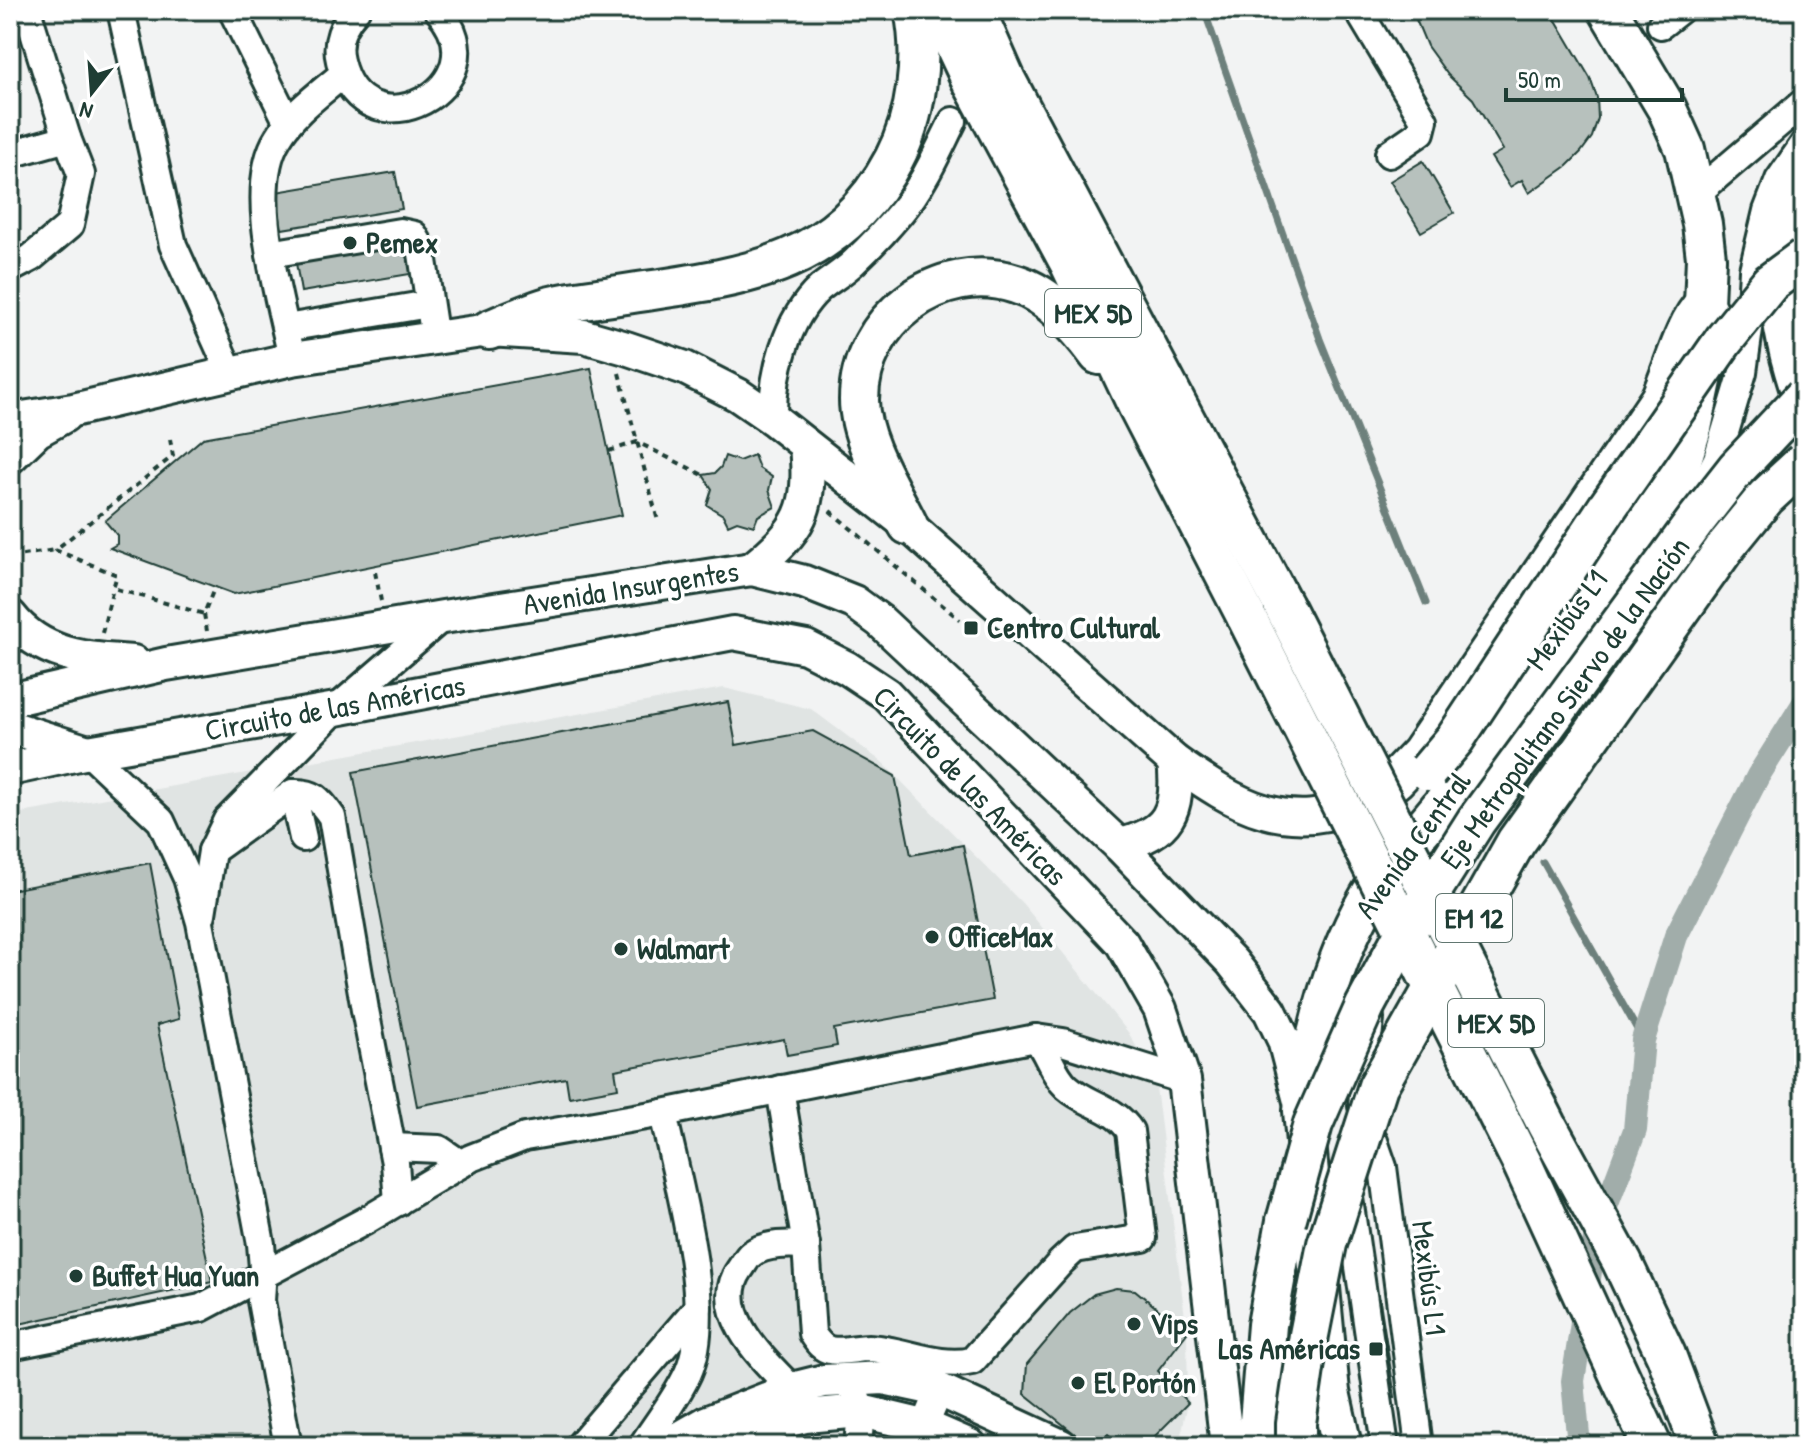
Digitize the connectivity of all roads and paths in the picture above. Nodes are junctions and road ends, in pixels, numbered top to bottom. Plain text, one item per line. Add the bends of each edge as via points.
1 (27, 10) edge
2 (121, 10) edge
3 (232, 10) edge
4 (438, 10) edge
5 (914, 10) edge
6 (938, 10) edge
7 (975, 10) edge
8 (1358, 10) edge
9 (1608, 10) edge
10 (349, 13) edge
11 (343, 74) junction
12 (1804, 102) edge
13 (953, 121) dead end
14 (288, 123) junction
15 (67, 138) junction
16 (1804, 144) edge
17 (10, 154) edge
18 (1389, 154) dead end
19 (1804, 188) edge
20 (1696, 194) junction
21 (270, 254) junction
22 (1804, 258) edge
23 (10, 269) edge
24 (429, 304) junction
25 (1704, 304) junction
26 (489, 330) junction
27 (435, 339) junction
28 (289, 344) junction
29 (619, 371) dead end
30 (230, 372) junction
31 (1804, 399) edge
32 (1138, 407) junction
33 (73, 410) junction
34 (773, 419) junction
35 (10, 420) edge
36 (170, 439) dead end
37 (637, 442) junction
38 (806, 446) junction
39 (609, 451) dead end
40 (10, 457) edge
41 (1804, 462) edge
42 (703, 475) dead end
43 (806, 493) junction
44 (658, 521) dead end
45 (908, 525) junction
46 (55, 550) junction
47 (10, 557) edge
48 (752, 569) junction
49 (215, 586) dead end
50 (113, 588) junction
51 (10, 616) edge
52 (443, 617) junction
53 (960, 620) dead end
54 (95, 660) junction
55 (166, 664) junction
56 (10, 700) edge
57 (336, 709) junction
58 (10, 727) edge
59 (88, 752) junction
60 (1174, 761) junction
61 (10, 769) edge
62 (1418, 787) junction
63 (293, 793) junction
64 (1367, 803) junction
65 (303, 838) dead end
66 (1119, 845) junction
67 (212, 851) junction
68 (1400, 854) junction
69 (200, 922) junction
70 (1036, 1038) junction
71 (1184, 1080) junction
72 (780, 1089) junction
73 (1303, 1111) junction
74 (663, 1113) junction
75 (1361, 1123) junction
76 (392, 1147) junction
77 (461, 1164) junction
78 (398, 1202) junction
79 (806, 1245) junction
80 (264, 1272) junction
81 (698, 1307) junction
82 (10, 1346) edge
83 (850, 1378) junction
84 (792, 1389) junction
85 (940, 1390) junction
86 (1330, 1392) junction
87 (861, 1411) junction
88 (920, 1436) edge
89 (288, 1446) edge
90 (306, 1446) edge
91 (579, 1446) edge
92 (642, 1446) edge
93 (666, 1446) edge
94 (709, 1446) edge
95 (858, 1446) edge
96 (970, 1446) edge
97 (1061, 1446) edge
98 (1227, 1446) edge
99 (1257, 1446) edge
100 (1283, 1446) edge
101 (1296, 1446) edge
102 (1342, 1446) edge
103 (1385, 1446) edge
104 (1419, 1446) edge
105 (1652, 1446) edge
106 (1700, 1446) edge

1 - 15 street
2 - 30 street via 173,245
3 - 14 street
4 - 11 street via 454,36 455,56 451,75 424,102 406,109 368,102
5 - 26 highway via 918,73 910,117 882,181 852,219 811,249 764,269 552,306
6 - 32 highway, MEX 5D
7 - 106 highway, MEX 5D, bridge via 1006,80 1622,1262 1666,1355
8 - 18 street via 1424,120 1421,132
9 - 20 highway, Avenida Central via 1667,109 1685,149
10 - 11 street via 338,55
11 - 14 street
12 - 20 street
13 - 34 street via 903,211 800,312 772,390
14 - 21 street via 274,144 265,176
15 - 17 street
15 - 23 street via 81,174 70,225
16 - 75 street, Mexibús L1 via 1767,211 1753,270 1743,372 1731,421 1700,495 1452,831 1390,935 1367,1032
19 - 31 highway via 1787,233 1779,287 1784,328
20 - 25 highway, Avenida Central via 1706,258
21 - 24 street via 414,235 421,247
21 - 28 street
22 - 62 highway, bridge via 1770,283 1724,340
24 - 27 street
24 - 28 street
25 - 64 highway, Avenida Central via 1692,316 1660,399 1420,754
25 - 68 highway, Avenida Central via 1711,319 1706,363 1692,428 1665,496 1431,819
26 - 27 main road
26 - 34 main road via 584,336 626,348 685,368
27 - 28 main road
28 - 30 main road
29 - 37 path
30 - 33 main road
31 - 99 highway, Eje Metropolitano Siervo de la Nación / EM 12, bridge via 1737,468 1697,519 1476,821 1365,1006 1313,1124 1286,1221 1267,1325
32 - 45 highway via 1080,330 1017,284 968,280 915,297 878,333 861,375 859,402 863,426
32 - 105 highway, MEX 5D, bridge via 1522,1163
33 - 35 main road
33 - 40 main road via 37,431
34 - 38 main road
36 - 46 path via 173,456
37 - 39 path
37 - 42 path
37 - 44 path
38 - 43 main road
38 - 45 main road
41 - 101 highway, Eje Metropolitano Siervo de la Nación / EM 12, bridge via 1766,497 1727,545 1516,842 1378,1086 1327,1244
43 - 48 main road via 801,519
43 - 53 path
45 - 60 main road
46 - 47 path
46 - 50 path via 117,575
48 - 52 main road, Avenida Insurgentes
48 - 66 main road, Avenida Insurgentes via 854,602 880,621
49 - 50 path via 204,614
50 - 54 path
51 - 54 main road via 46,647
52 - 55 main road, Avenida Insurgentes
52 - 57 street
54 - 55 main road
55 - 56 main road, Avenida Insurgentes
57 - 59 main road, Circuito de las Américas
57 - 67 street via 227,820
57 - 71 main road, Circuito de las Américas via 733,633 806,647 886,694 1122,943 1160,1009
58 - 59 main road
59 - 61 main road, Circuito de las Américas
59 - 69 street via 161,821
60 - 64 main road via 1247,806 1275,815 1337,814
60 - 66 main road via 1176,781 1168,817 1143,840
62 - 64 highway
62 - 68 highway
63 - 65 street
63 - 67 street
63 - 76 street via 307,793 332,817
66 - 73 main road, Avenida Insurgentes via 1232,962 1270,1011 1284,1040
67 - 69 street
68 - 73 highway, Avenida Central via 1368,898 1335,970 1309,1065
69 - 80 street
70 - 71 street
70 - 72 street
70 - 79 street via 1066,1086 1122,1119 1130,1131 1143,1238 1075,1249 972,1361 955,1365 889,1349 832,1351 820,1346 812,1334
71 - 98 main road, Circuito de las Américas
72 - 74 street
72 - 79 street
73 - 86 highway, Avenida Central
74 - 77 street via 525,1137
74 - 81 street via 698,1282
75 - 103 street, Mexibús L1 via 1346,1176
75 - 104 street, Mexibús L1 via 1383,1167
76 - 77 street via 439,1149
76 - 78 street
77 - 78 street
78 - 80 street
79 - 84 street via 781,1244 751,1254 733,1279 731,1299 737,1322
80 - 82 street via 201,1308
80 - 89 street via 261,1301
80 - 90 street via 278,1294
81 - 91 street
81 - 92 street via 689,1372
83 - 84 main road
83 - 85 main road via 884,1378
83 - 87 street
84 - 93 main road via 706,1423
85 - 88 street
85 - 97 main road
86 - 100 main road via 1310,1433
86 - 102 highway, Avenida Central
87 - 88 main road
87 - 94 main road via 805,1416
87 - 95 street
88 - 96 main road

